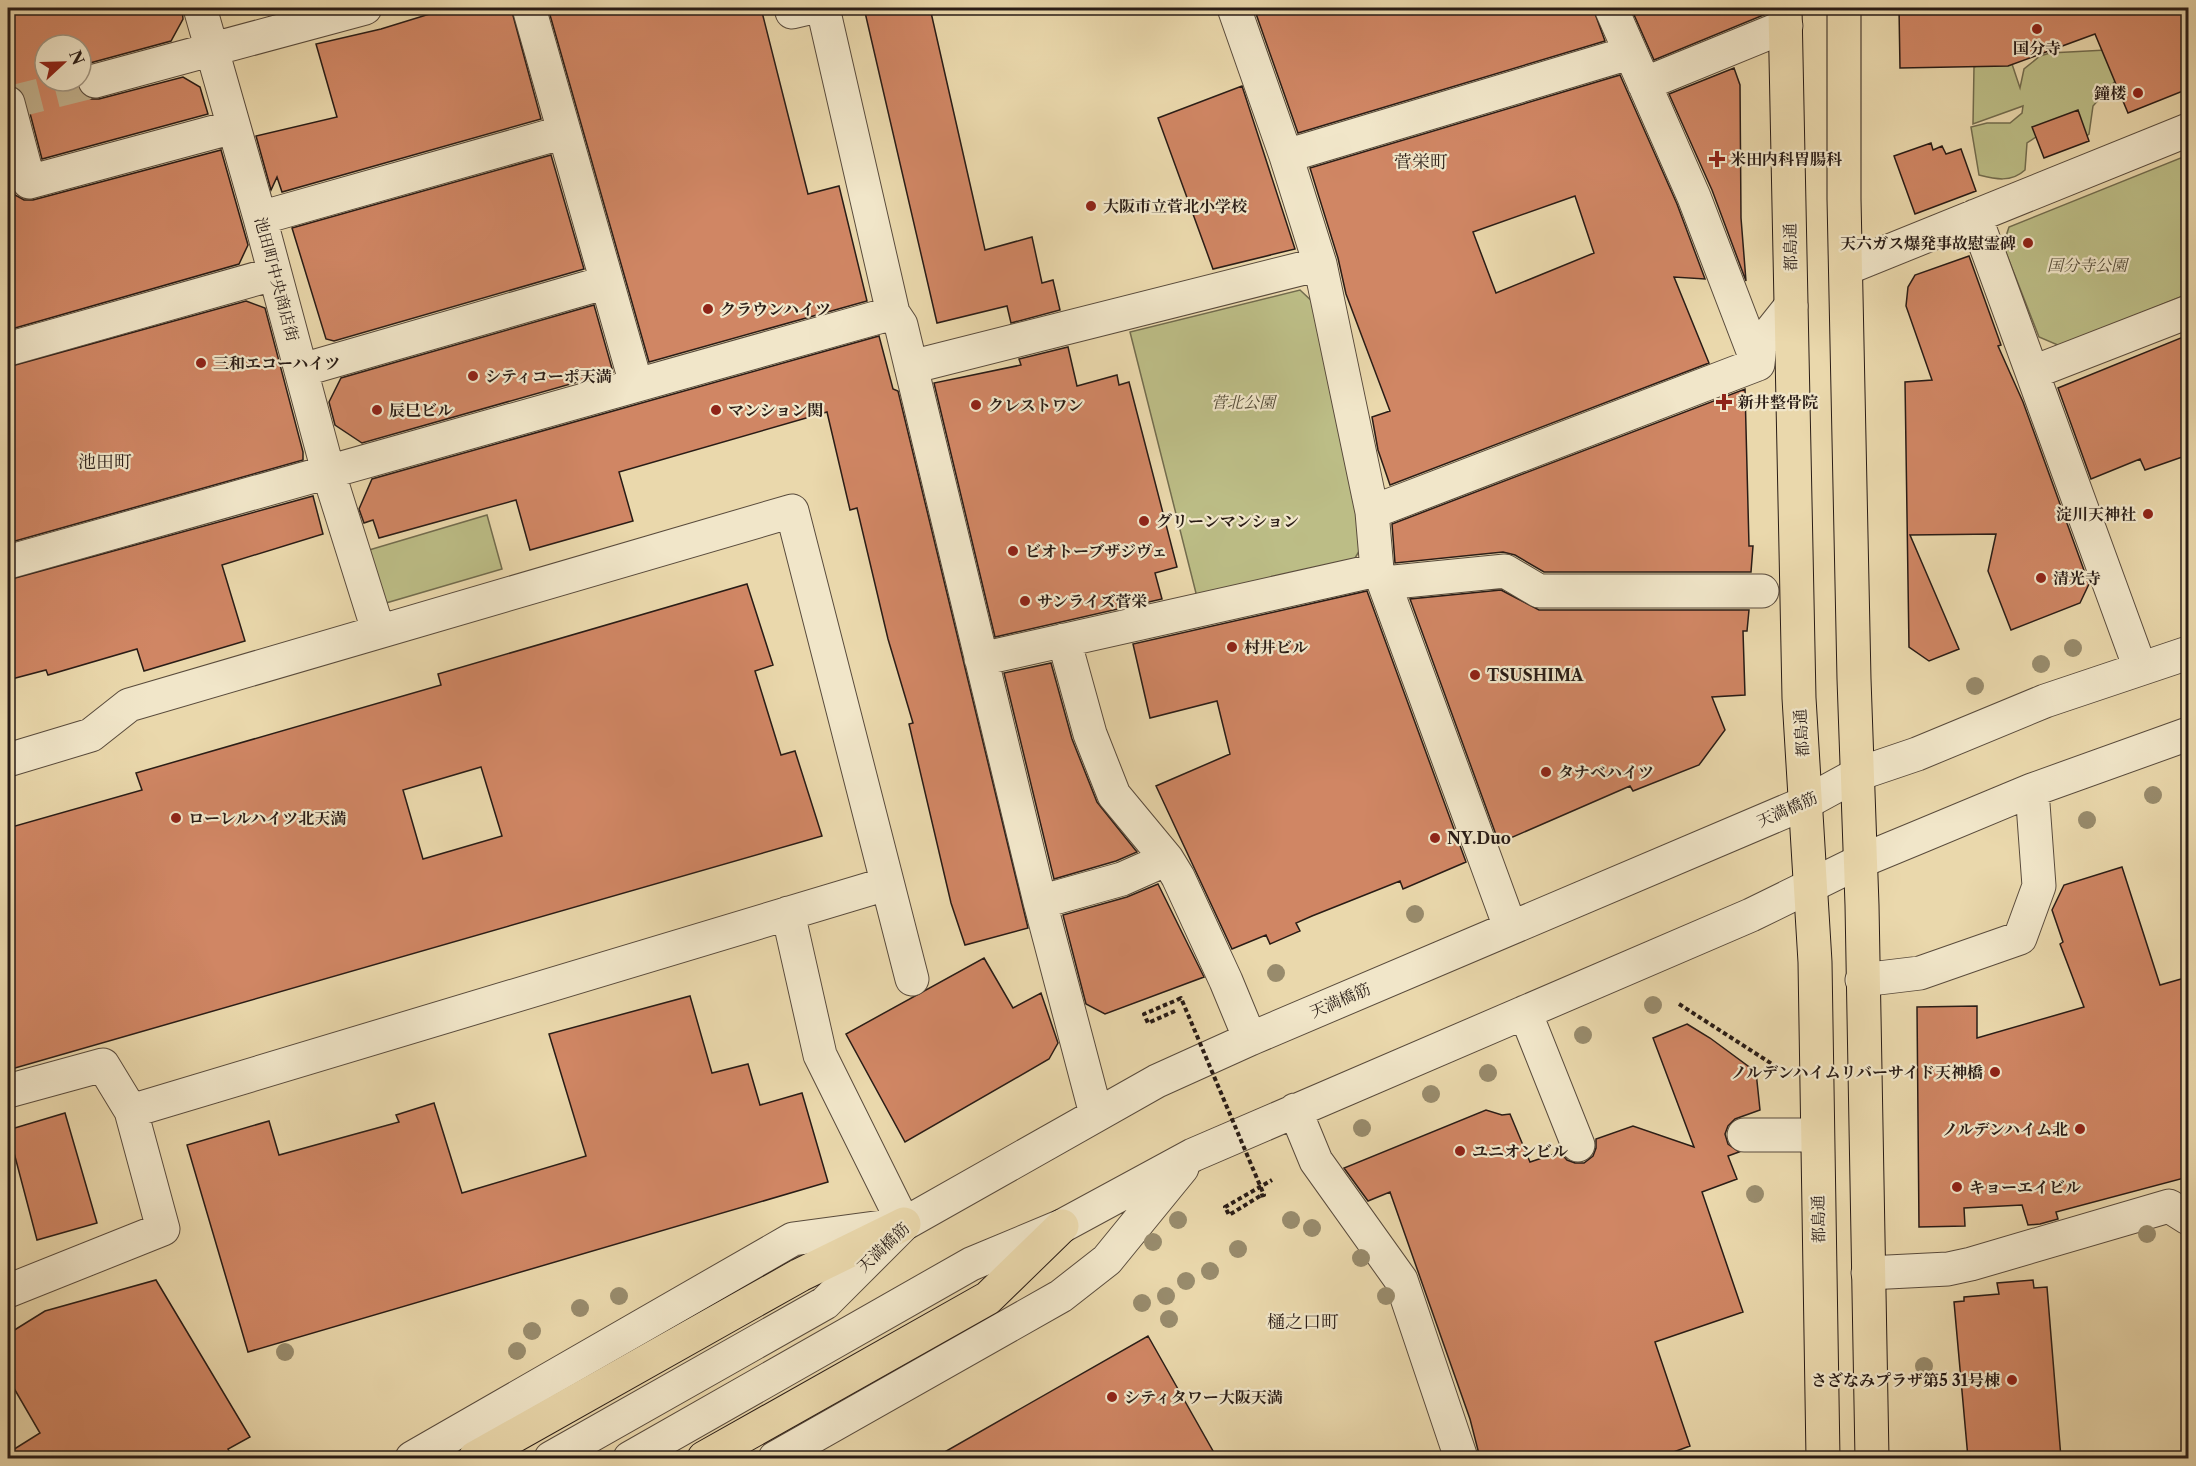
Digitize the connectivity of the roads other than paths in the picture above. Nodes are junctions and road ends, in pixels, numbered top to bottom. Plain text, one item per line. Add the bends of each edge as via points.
1 (200, 8) edge
2 (365, 8) edge
3 (529, 8) edge
4 (1234, 8) edge
5 (1611, 8) edge
6 (1844, 8) edge
7 (808, 9) edge
8 (1785, 17) edge
9 (212, 51) junction
10 (1629, 53) junction
11 (95, 81) tunnel mouth
12 (1644, 84) junction
13 (8, 103) edge
14 (233, 127) junction
15 (2188, 130) edge
16 (564, 132) junction
17 (1286, 156) junction
18 (1975, 216) junction
19 (260, 218) junction
20 (1320, 264) junction
21 (1847, 268) junction
22 (273, 274) junction
23 (607, 282) junction
24 (1791, 306) junction
25 (2188, 312) edge
26 (893, 313) junction
27 (8, 349) edge
28 (1758, 364) junction
29 (911, 367) junction
30 (302, 370) junction
31 (2034, 372) junction
32 (636, 384) junction
33 (328, 471) junction
34 (1372, 512) junction
35 (8, 562) edge
36 (1380, 577) junction
37 (1762, 591) dead end
38 (378, 630) junction
39 (1064, 640) junction
40 (2188, 653) edge
41 (981, 659) junction
42 (2140, 668) junction
43 (2188, 734) edge
44 (8, 760) edge
45 (1858, 774) junction
46 (2032, 790) junction
47 (1806, 803) junction
48 (1167, 858) junction
49 (1861, 861) junction
50 (886, 884) junction
51 (1809, 885) junction
52 (1040, 902) junction
53 (788, 913) junction
54 (1510, 927) junction
55 (912, 979) dead end
56 (1862, 980) junction
57 (1525, 1012) junction
58 (1250, 1038) junction
59 (8, 1091) edge
60 (1295, 1110) junction
61 (131, 1111) junction
62 (1096, 1114) junction
63 (1744, 1135) dead end
64 (1817, 1135) junction
65 (1578, 1145) dead end
66 (1193, 1155) junction
67 (2188, 1218) edge
68 (904, 1224) junction
69 (1062, 1226) junction
70 (1868, 1273) junction
71 (8, 1291) edge
72 (412, 1458) edge
73 (475, 1458) edge
74 (551, 1458) edge
75 (630, 1458) edge
76 (704, 1458) edge
77 (775, 1458) edge
78 (1461, 1458) edge
79 (1823, 1458) edge
80 (1872, 1458) edge

1 - 9 street, 池田町中央商店街
2 - 9 street
3 - 16 street
4 - 17 street
5 - 10 street
6 - 21 main road
7 - 26 street
8 - 12 street
8 - 24 main road, 都島通
9 - 11 street
9 - 14 street, 池田町中央商店街
10 - 12 street
10 - 17 street
12 - 28 street via 1694,197
13 - 14 street via 29,182
14 - 19 street, 池田町中央商店街
15 - 18 street
16 - 19 street
16 - 23 street
17 - 20 street
18 - 21 street
18 - 31 street
19 - 22 street, 池田町中央商店街
20 - 29 street
20 - 34 street
21 - 45 main road
22 - 27 street
22 - 30 street, 池田町中央商店街
23 - 30 street
23 - 32 street
24 - 28 street via 1760,345
24 - 47 main road, 都島通 via 1799,698
25 - 31 street
26 - 29 street via 901,325
26 - 32 street
28 - 34 street
29 - 41 street
30 - 33 street, 池田町中央商店街
31 - 42 street
32 - 33 street
33 - 35 street
33 - 38 street, 池田町中央商店街
34 - 36 street
36 - 37 street via 1505,571 1539,591
36 - 39 street
36 - 54 street
38 - 44 street via 129,705 91,735
38 - 50 street via 792,511
39 - 41 street
39 - 48 street via 1090,734 1114,795
40 - 42 street, 天満橋筋
41 - 52 street
42 - 45 street, 天満橋筋
43 - 46 street
45 - 47 street, 天満橋筋
45 - 49 main road
46 - 49 street
46 - 56 street via 2038,886 2020,938 1920,973
47 - 51 main road, 都島通
47 - 54 street, 天満橋筋
48 - 52 street via 1122,879
48 - 58 street
49 - 51 street
49 - 56 main road
50 - 53 street
50 - 55 street
51 - 57 street via 1751,915
51 - 64 main road, 都島通 via 1815,962
52 - 62 street
53 - 61 street
53 - 68 street via 820,1055
54 - 58 street, 天満橋筋
56 - 70 main road
57 - 60 street
57 - 65 street
58 - 62 street, 天満橋筋
59 - 61 street via 103,1065
60 - 66 street
60 - 78 street via 1316,1161 1401,1280
61 - 71 street via 163,1229
62 - 68 street, 天満橋筋
63 - 64 street
64 - 79 main road, 都島通
66 - 69 street
66 - 77 street via 1107,1260 1061,1296
67 - 70 street via 2169,1206 1971,1264
68 - 72 street via 793,1239
68 - 73 main road via 800,1275
68 - 74 street, 天満橋筋 via 825,1304
69 - 75 street via 971,1264
69 - 76 main road via 988,1298
70 - 80 main road

